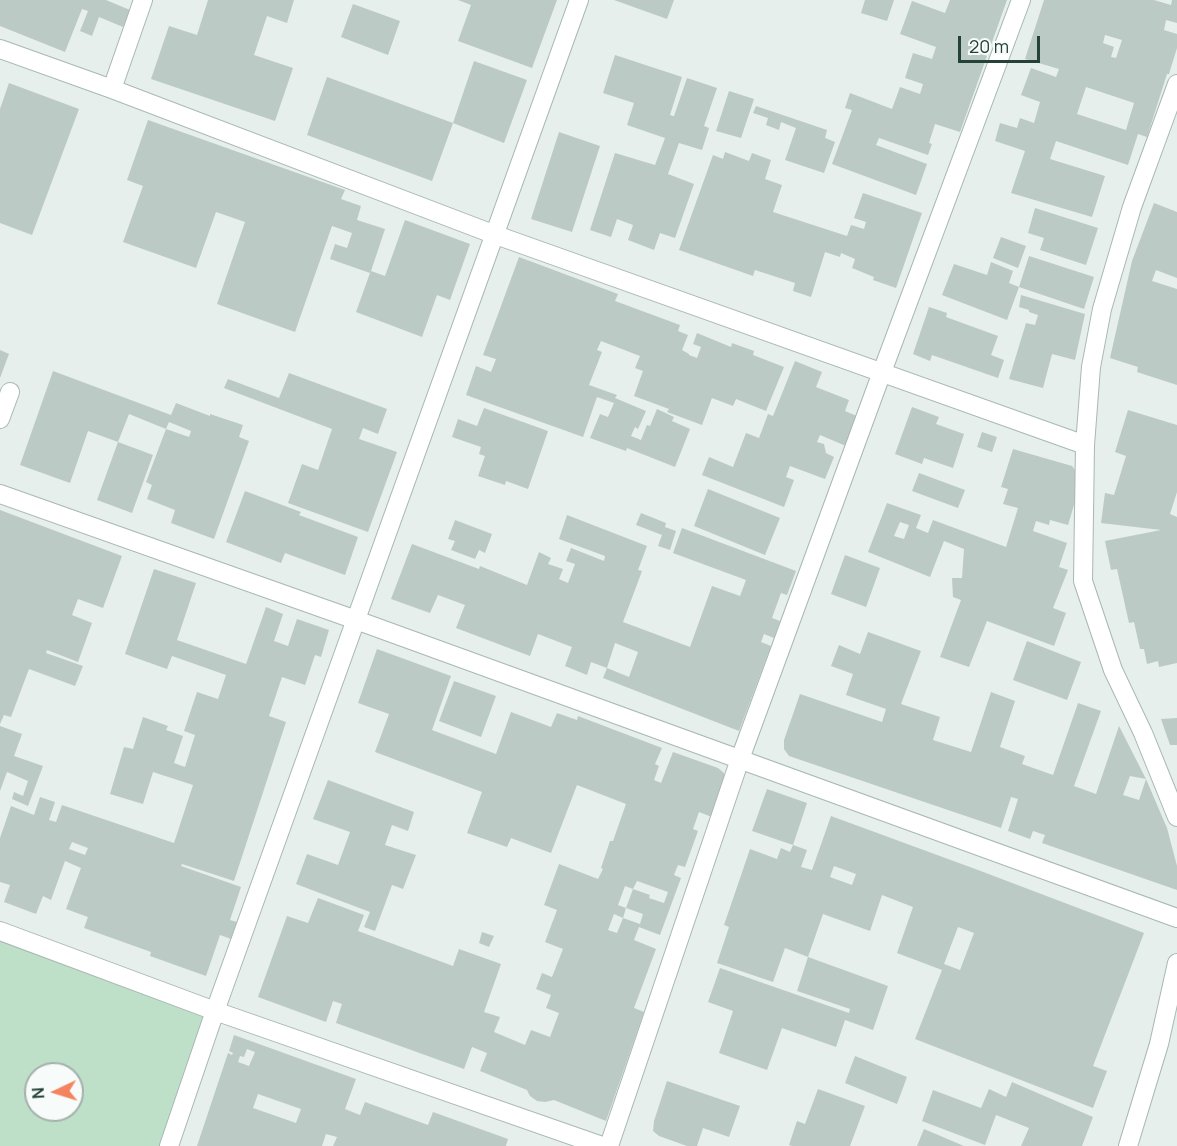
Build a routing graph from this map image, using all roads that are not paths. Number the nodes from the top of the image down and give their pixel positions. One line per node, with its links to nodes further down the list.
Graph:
1 (143, 0): 6 (street)
2 (579, 0): 7 (street)
3 (1021, 0): 8 (street)
4 (0, 49): 6 (street)
5 (1177, 84): 11 (street)
6 (112, 88): 7 (street)
7 (493, 234): 8 (street); 13 (street)
8 (882, 372): 11 (street); 14 (street)
9 (9, 392): 10 (street)
10 (0, 419)
11 (1085, 444): 15 (street)
12 (0, 494): 13 (street)
13 (356, 620): 14 (street); 19 (street)
14 (740, 759): 16 (street); 22 (street)
15 (1177, 817)
16 (1177, 918)
17 (0, 931): 19 (street)
18 (1177, 963): 23 (street)
19 (215, 1011): 20 (street); 21 (street)
20 (169, 1146)
21 (602, 1146)
22 (609, 1146)
23 (1128, 1146)

